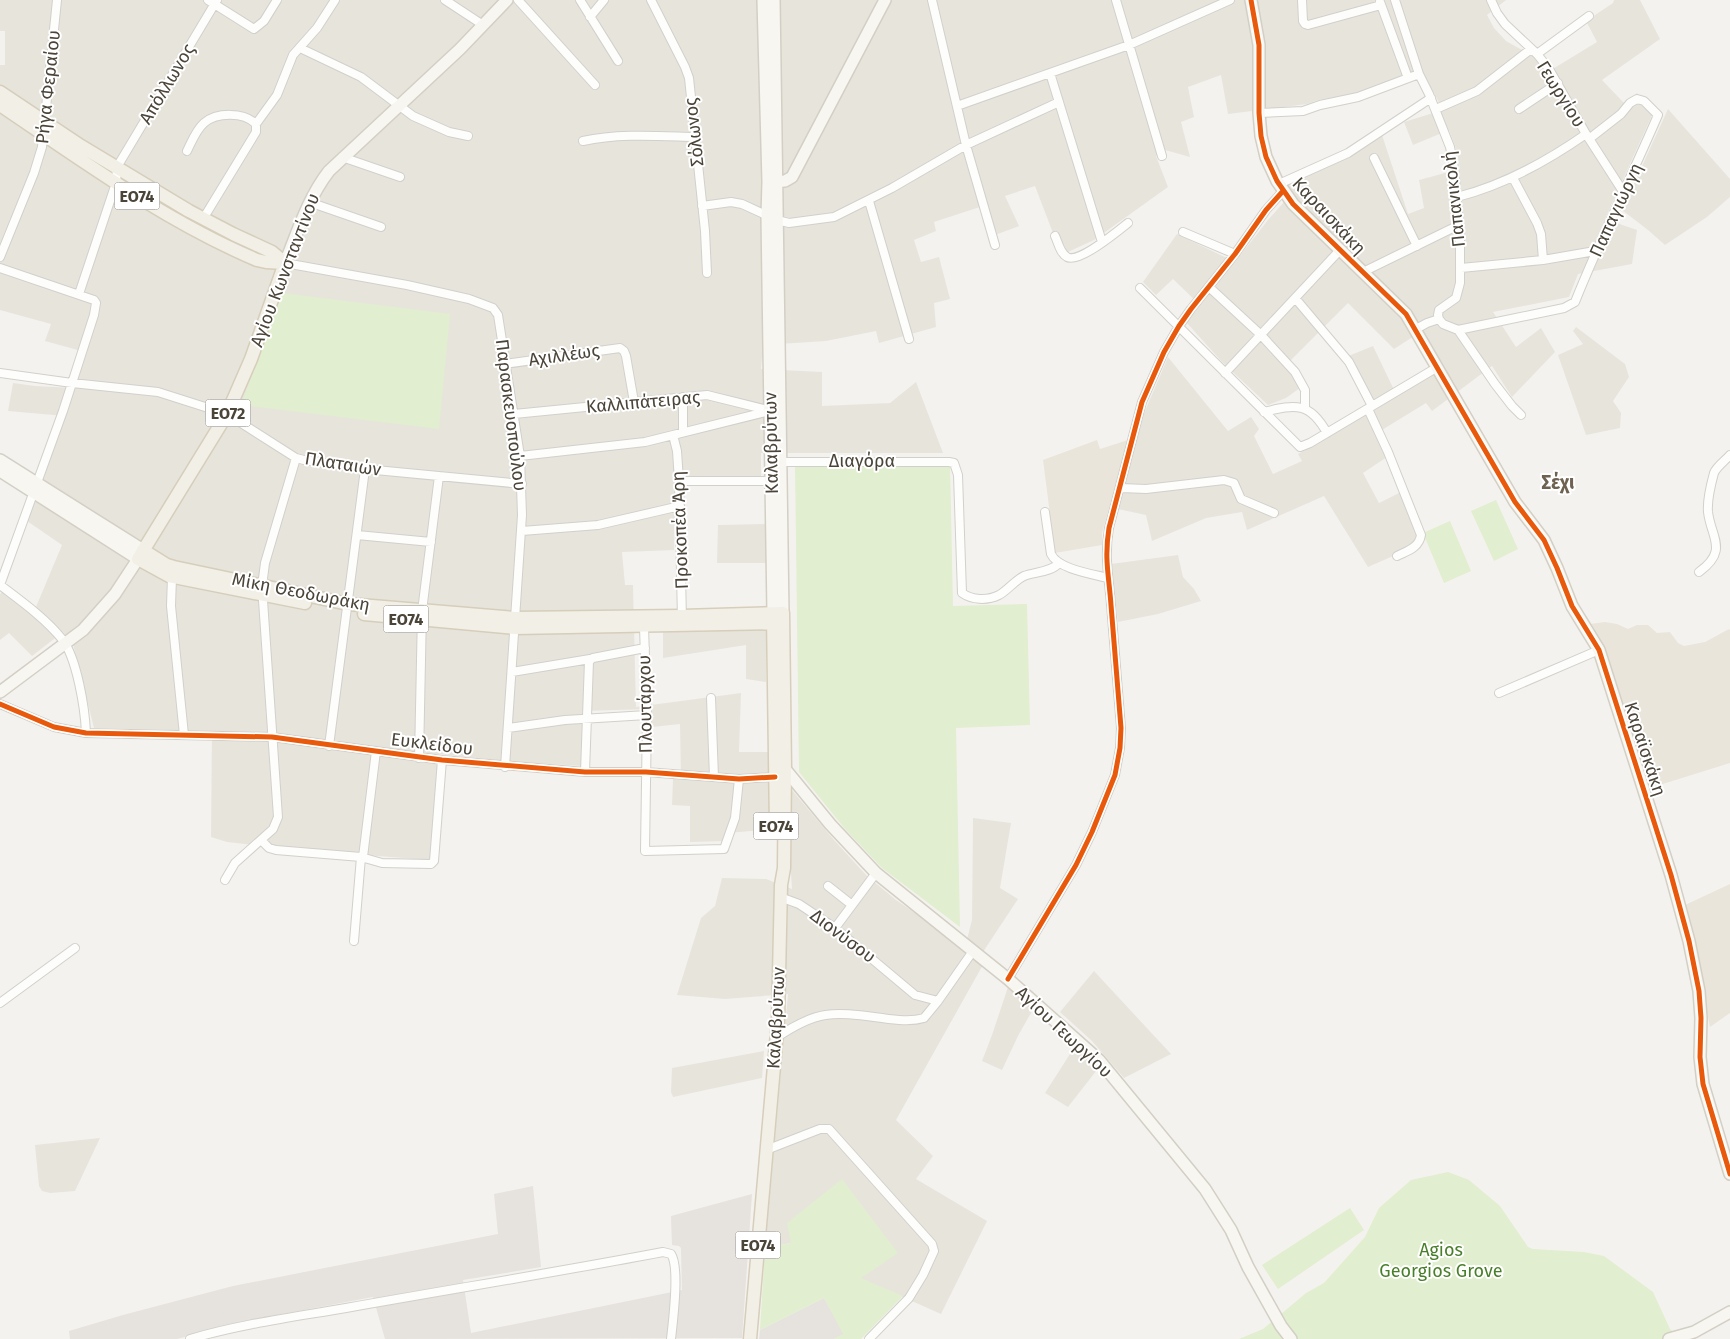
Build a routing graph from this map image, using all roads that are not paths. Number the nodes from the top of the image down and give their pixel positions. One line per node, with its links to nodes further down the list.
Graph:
1 (57, 0): 44 (street, Ρήγα Φεραίου)
2 (277, 0): 20 (street)
3 (335, 0): 26 (street)
4 (445, 0): 24 (street)
5 (507, 0): 24 (street, Αγίου Κωνσταντίνου)
6 (518, 0): 33 (street)
7 (580, 0): 23 (street)
8 (604, 0): 23 (street)
9 (651, 0): 47 (street, Σόλωνος)
10 (763, 0): 57 (street, Καλαβρύτων)
11 (774, 0): 57 (street, Καλαβρύτων)
12 (885, 0): 57 (street)
13 (932, 0): 39 (street)
14 (1116, 0): 25 (street)
15 (1230, 0): 25 (street)
16 (1251, 0): 42 (street, Καραισκάκη)
17 (1302, 0): 21 (street)
18 (1395, 0): 30 (street, Παπανικολή)
19 (1491, 0): 27 (street, Γεωργίου)
20 (213, 2): 54 (street, Απόλλωνος)
21 (1380, 2): 31 (street)
22 (1590, 16): 27 (street)
23 (590, 17): 28 (street)
24 (483, 26): 38 (street, Αγίου Κωνσταντίνου)
25 (1129, 45): 29 (street); 51 (street)
26 (300, 48): 38 (street); 43 (street)
27 (1534, 52): 32 (street, Γεωργίου); 41 (street)
28 (618, 61)
29 (1050, 73): 36 (street); 39 (street)
30 (1419, 74): 31 (street); 35 (street, Παπανικολή)
31 (1408, 78): 42 (street)
32 (1558, 83): 40 (street); 46 (street, Γεωργίου)
33 (595, 85)
34 (0, 92): 44 (main road, ΕΟ74)
35 (1431, 98): 41 (street, Παπανικολή); 59 (street)
36 (1059, 102): 49 (street); 72 (street)
37 (0, 105): 44 (main road, ΕΟ74)
38 (399, 106): 45 (street); 52 (street, Αγίου Κωνσταντίνου)
39 (957, 106): 49 (street)
40 (1519, 108)
41 (1436, 109): 61 (street, Παπανικολή)
42 (1259, 113): 59 (street, Καραισκάκη)
43 (256, 124): 50 (street); 66 (street)
44 (45, 129): 54 (main road, ΕΟ74); 58 (main road, ΕΟ74); 78 (street, Ρήγα Φεραίου)
45 (468, 136)
46 (1588, 136): 56 (street); 60 (street, Γεωργίου); 60 (street, Παπαγιώργη)
47 (695, 137): 48 (street); 64 (street, Σόλωνος)
48 (583, 141)
49 (966, 145): 62 (street); 73 (street)
50 (188, 151)
51 (1162, 156)
52 (342, 157): 55 (street); 63 (street, Αγίου Κωνσταντίνου)
53 (1374, 158): 74 (street)
54 (117, 167): 58 (street); 66 (main road, ΕΟ74)
55 (400, 177)
56 (1513, 178): 61 (street); 79 (street)
57 (773, 182): 65 (street, Καλαβρύτων)
58 (116, 183): 80 (main road, ΕΟ74); 87 (street)
59 (1281, 187): 75 (street, Καραισκάκη); 77 (street)
60 (1624, 193): 76 (street, Παπαγιώργη)
61 (1457, 197): 68 (street, Παπανικολή)
62 (868, 201): 65 (street); 94 (street)
63 (309, 202): 69 (street); 80 (street, Αγίου Κωνσταντίνου)
64 (702, 206): 65 (street); 84 (street, Σόλωνος)
65 (772, 218): 104 (street, Καλαβρύτων)
66 (203, 219): 80 (main road, ΕΟ74)
67 (1128, 223): 72 (street)
68 (1459, 225): 74 (street); 82 (street, Παπανικολή)
69 (381, 227)
70 (1183, 232): 77 (street)
71 (1055, 236): 72 (street)
72 (1102, 242)
73 (995, 245)
74 (1417, 246): 83 (street)
75 (1340, 250): 83 (street, Καραισκάκη); 88 (street)
76 (1595, 251): 79 (street); 92 (street, Παπαγιώργη)
77 (1235, 254): 85 (street)
78 (0, 256)
79 (1543, 260): 82 (street)
80 (285, 263): 95 (street, Παρασκευοπούλου); 106 (main road, Αγίου Κωνσταντίνου / ΕΟ72)
81 (0, 268): 87 (street)
82 (1461, 268): 89 (street, Παπανικολή)
83 (1363, 272): 91 (street, Καραισκάκη)
84 (707, 273)
85 (1209, 286): 90 (street); 93 (street)
86 (1140, 288): 90 (street)
87 (79, 294): 99 (street)
88 (1295, 298): 93 (street); 103 (street)
89 (1439, 319): 91 (street); 92 (street)
90 (1179, 326): 98 (street); 124 (street)
91 (1416, 329): 96 (street, Καραισκάκη)
92 (1458, 330): 108 (street)
93 (1261, 335): 98 (street); 102 (street)
94 (909, 339)
95 (505, 364): 101 (street, Αχιλλέως); 107 (street, Παρασκευοπούλου)
96 (1436, 368): 103 (street); 147 (street, Καραϊσκάκη)
97 (0, 373): 99 (street, Πλαταιών)
98 (1226, 373): 105 (street)
99 (72, 383): 106 (street, Πλαταιών); 123 (street)
100 (683, 397): 101 (street, Καλλιπάτειρας); 104 (street, Καλλιπάτειρας); 109 (street)
101 (634, 402): 107 (street, Καλλιπάτειρας)
102 (1306, 408): 105 (street); 110 (street)
103 (1370, 408): 110 (street); 132 (street)
104 (775, 410): 109 (street); 116 (street, Καλαβρύτων)
105 (1264, 412): 110 (street)
106 (227, 414): 114 (street, Πλαταιών); 131 (main road, Αγίου Κωνσταντίνου / ΕΟ72)
107 (514, 414): 113 (street, Παρασκευοπούλου)
108 (1521, 415)
109 (683, 432): 111 (street)
110 (1327, 433)
111 (673, 435): 113 (street); 120 (street, Προκοπέα Άρη)
112 (1730, 455): 134 (street)
113 (520, 456): 122 (street, Παρασκευοπούλου)
114 (296, 458): 117 (street, Πλαταιών); 138 (street)
115 (0, 460): 123 (street, Μίκη Θεοδωράκη)
116 (776, 462): 121 (street, Καλαβρύτων); 133 (street, Διαγόρα); 141 (street, Καλαβρύτων)
117 (365, 469): 119 (street, Πλαταιών); 129 (street)
118 (0, 471): 123 (street, Μίκη Θεοδωράκη)
119 (440, 476): 122 (street, Πλαταιών); 130 (street)
120 (679, 481): 121 (street); 125 (street, Προκοπέα Άρη)
121 (771, 481): 141 (street, Καλαβρύτων)
122 (522, 484): 128 (street, Παρασκευοπούλου)
123 (36, 488): 131 (street, Μίκη Θεοδωράκη); 137 (street)
124 (1121, 488): 127 (street); 136 (street)
125 (680, 506): 128 (street); 142 (street, Προκοπέα Άρη)
126 (1045, 512): 133 (street)
127 (1274, 513)
128 (522, 531): 143 (street, Παρασκευοπούλου)
129 (357, 535): 130 (street); 139 (street)
130 (431, 542): 140 (street)
131 (140, 554): 135 (main road, Μίκη Θεοδωράκη / ΕΟ74); 138 (main road, Μίκη Θεοδωράκη / ΕΟ74); 145 (street, ΕΟ72)
132 (1397, 556)
133 (1059, 563): 136 (street)
134 (1699, 572)
135 (172, 577): 138 (main road, Μίκη Θεοδωράκη / ΕΟ74); 158 (street)
136 (1108, 578): 181 (street)
137 (0, 585): 145 (street)
138 (262, 590): 139 (main road, Μίκη Θεοδωράκη / ΕΟ74); 159 (street)
139 (348, 608): 140 (main road, Μίκη Θεοδωράκη / ΕΟ74); 160 (street)
140 (422, 616): 143 (main road, Μίκη Θεοδωράκη / ΕΟ74); 162 (street)
141 (778, 618): 142 (main road, Μίκη Θεοδωράκη / ΕΟ74); 165 (main road, Καλαβρύτων / ΕΟ74)
142 (682, 621): 143 (main road, Μίκη Θεοδωράκη / ΕΟ74); 144 (main road, Μίκη Θεοδωράκη / ΕΟ74)
143 (515, 623): 144 (main road, Μίκη Θεοδωράκη / ΕΟ74); 149 (street, Παρασκευοπούλου)
144 (644, 627): 146 (street, Πλουτάρχου)
145 (65, 644): 150 (street, ΕΟ72); 157 (street)
146 (645, 648): 148 (street); 154 (street, Πλουτάρχου)
147 (1599, 650): 151 (street); 186 (street, Καραϊσκάκη)
148 (590, 659): 149 (street); 155 (street)
149 (512, 672): 156 (street, Παρασκευοπούλου)
150 (0, 692)
151 (1499, 693)
152 (711, 698): 168 (street)
153 (0, 704): 157 (street, Ευκλείδου)
154 (647, 715): 155 (street); 167 (street, Πλουτάρχου)
155 (587, 719): 156 (street); 166 (street)
156 (508, 728): 164 (street, Παρασκευοπούλου)
157 (86, 733): 158 (street, Ευκλείδου)
158 (184, 735): 159 (street, Ευκλείδου)
159 (272, 738): 160 (street, Ευκλείδου); 170 (street)
160 (329, 746): 161 (street, Ευκλείδου)
161 (376, 751): 162 (street, Ευκλείδου); 171 (street)
162 (419, 758): 163 (street, Ευκλείδου)
163 (442, 760): 164 (street, Ευκλείδου); 171 (street)
164 (505, 766): 166 (street, Ευκλείδου)
165 (779, 771): 169 (street, Ευκλείδου); 172 (street, Αγίου Γεωργίου); 175 (main road, Καλαβρύτων / ΕΟ74)
166 (585, 772): 167 (street, Ευκλείδου)
167 (646, 772): 168 (street, Ευκλείδου); 169 (street, Πλουτάρχου)
168 (714, 777): 169 (street, Ευκλείδου)
169 (739, 779)
170 (261, 840): 171 (street); 173 (street)
171 (362, 857): 178 (street)
172 (876, 873): 176 (street); 180 (street, Αγίου Γεωργίου)
173 (225, 880)
174 (828, 886): 176 (street)
175 (780, 891): 177 (street, Διονύσου); 184 (main road, Καλαβρύτων / ΕΟ74)
176 (852, 906): 177 (street)
177 (835, 928): 182 (street, Διονύσου)
178 (354, 941)
179 (75, 948): 183 (street)
180 (973, 951): 181 (street, Αγίου Γεωργίου); 182 (street)
181 (1008, 979): 192 (street, Αγίου Γεωργίου)
182 (938, 1001): 184 (street)
183 (0, 1003)
184 (776, 1038): 185 (main road, Καλαβρύτων / ΕΟ74)
185 (766, 1150): 190 (main road, ΕΟ74); 191 (street)
186 (1730, 1174)
187 (1730, 1312): 193 (street)
188 (190, 1339): 189 (street)
189 (672, 1339)
190 (750, 1339)
191 (869, 1339)
192 (1291, 1339)
193 (1672, 1339)

